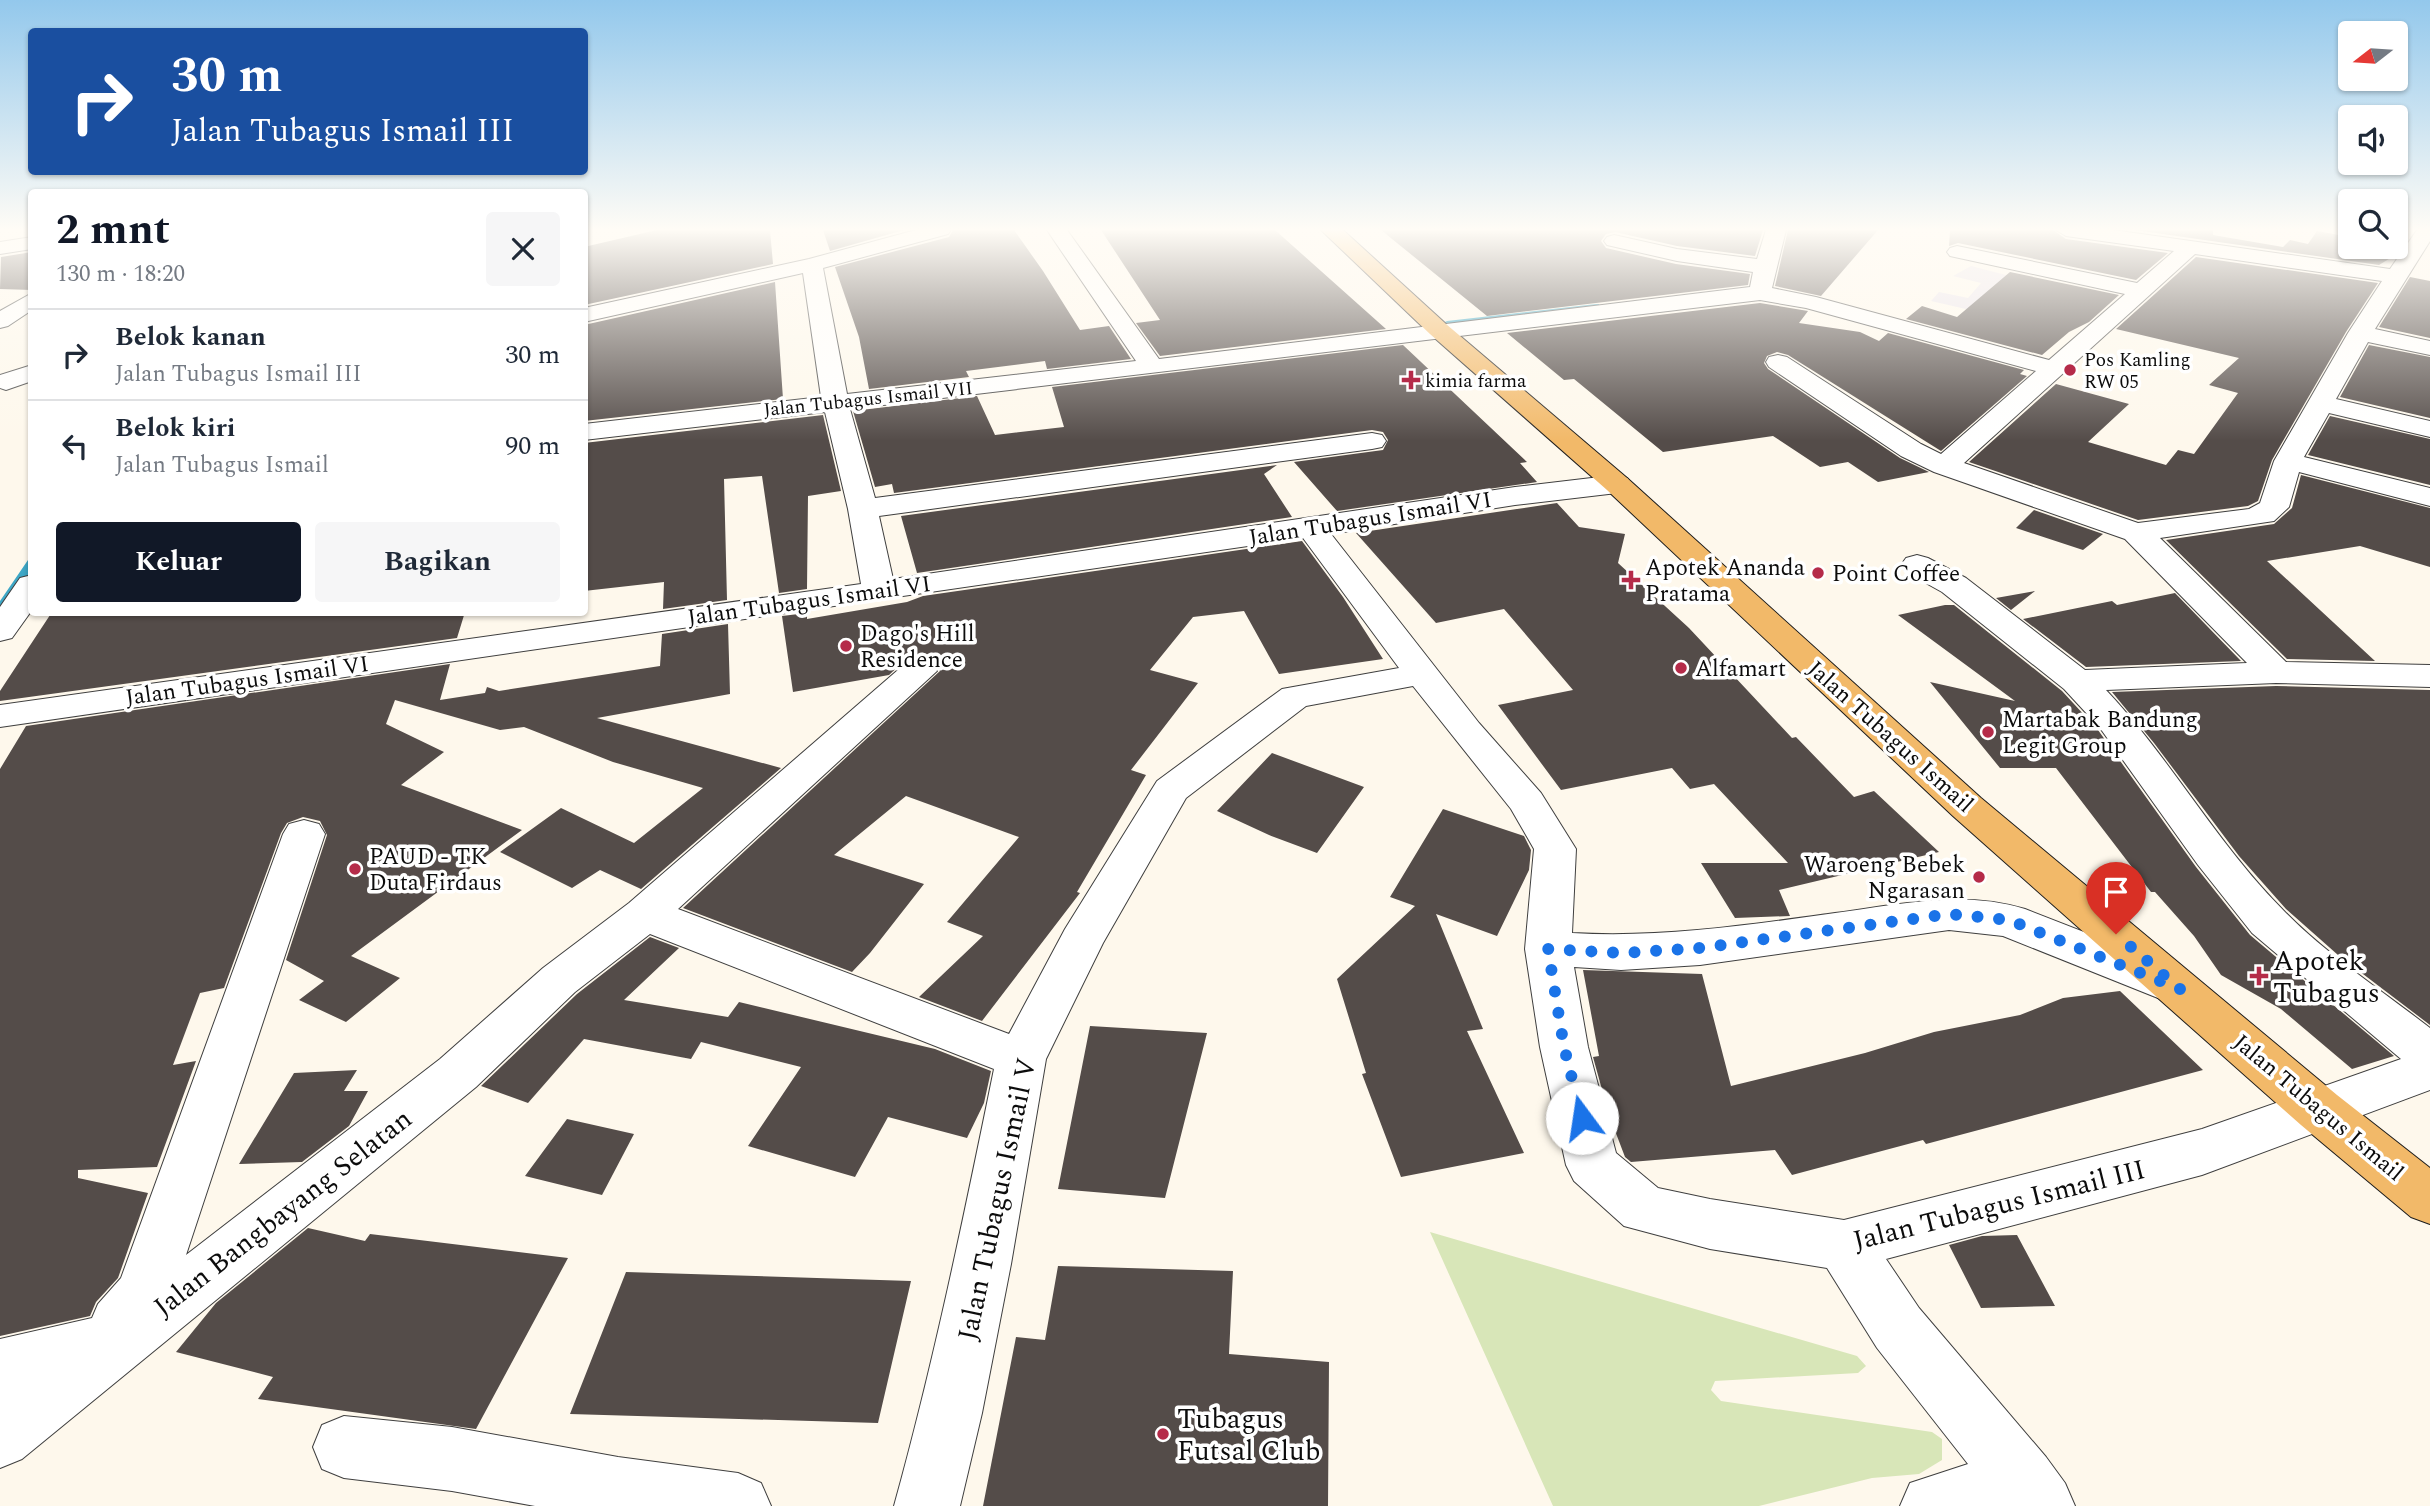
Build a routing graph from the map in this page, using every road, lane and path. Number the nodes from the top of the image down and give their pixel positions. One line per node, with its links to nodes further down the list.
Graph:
1 (648, 300): 10 (street)
2 (818, 300): 20 (street)
3 (1105, 300): 16 (street)
4 (1407, 300): 12 (main road, Jalan Tubagus Ismail)
5 (1695, 300): 12 (street, Jalan Tubagus Ismail VII)
6 (1799, 300): 17 (street, Jalan Tubagus Ismail VII)
7 (2132, 300): 17 (street)
8 (2388, 300): 13 (street)
9 (28, 303): 11 (street)
10 (588, 313)
11 (0, 321)
12 (1438, 329): 16 (street, Jalan Tubagus Ismail VII); 27 (main road, Jalan Tubagus Ismail)
13 (2360, 333): 14 (street); 21 (street)
14 (2430, 348)
15 (1778, 362): 26 (street)
16 (1152, 368): 20 (street, Jalan Tubagus Ismail VII)
17 (2055, 369): 26 (street)
18 (28, 374): 19 (street)
19 (6, 382)
20 (835, 401): 23 (street, Jalan Tubagus Ismail VII); 29 (street)
21 (2321, 403): 22 (street); 25 (street)
22 (2430, 429)
23 (588, 432)
24 (1372, 441): 29 (street)
25 (2288, 461): 28 (street); 31 (street)
26 (1944, 466): 31 (street)
27 (1618, 484): 30 (street, Jalan Tubagus Ismail VI); 45 (main road, Jalan Tubagus Ismail)
28 (2430, 497)
29 (863, 509): 34 (street)
30 (1311, 528): 34 (street, Jalan Tubagus Ismail VI); 38 (street, Jalan Tubagus Ismail III)
31 (2136, 532): 37 (street)
32 (1917, 565): 40 (street)
33 (28, 591): 35 (street)
34 (879, 591): 41 (street, Jalan Tubagus Ismail VI)
35 (0, 631)
36 (919, 671): 43 (street, Jalan Bangbayang Selatan)
37 (2276, 672): 39 (street); 40 (street)
38 (1423, 674): 44 (street, Jalan Tubagus Ismail III); 47 (street, Jalan Tubagus Ismail V)
39 (2430, 676)
40 (2077, 681): 46 (street)
41 (0, 716)
42 (304, 834): 52 (street)
43 (645, 914): 47 (street); 52 (street, Jalan Bangbayang Selatan)
44 (1548, 949): 45 (street); 51 (street, Jalan Tubagus Ismail III)
45 (2180, 989): 49 (main road, Jalan Tubagus Ismail)
46 (2430, 1055)
47 (1021, 1059): 58 (street, Jalan Tubagus Ismail V)
48 (2430, 1069): 49 (street, Jalan Tubagus Ismail III)
49 (2319, 1110): 50 (main road, Jalan Tubagus Ismail); 51 (street, Jalan Tubagus Ismail III)
50 (2430, 1200)
51 (1844, 1245): 56 (street)
52 (96, 1352): 53 (street); 54 (street, Jalan Bangbayang Selatan)
53 (0, 1369)
54 (0, 1437)
55 (344, 1447): 57 (street)
56 (2033, 1493): 59 (street)
57 (738, 1506)
58 (927, 1506)
59 (1933, 1506)

